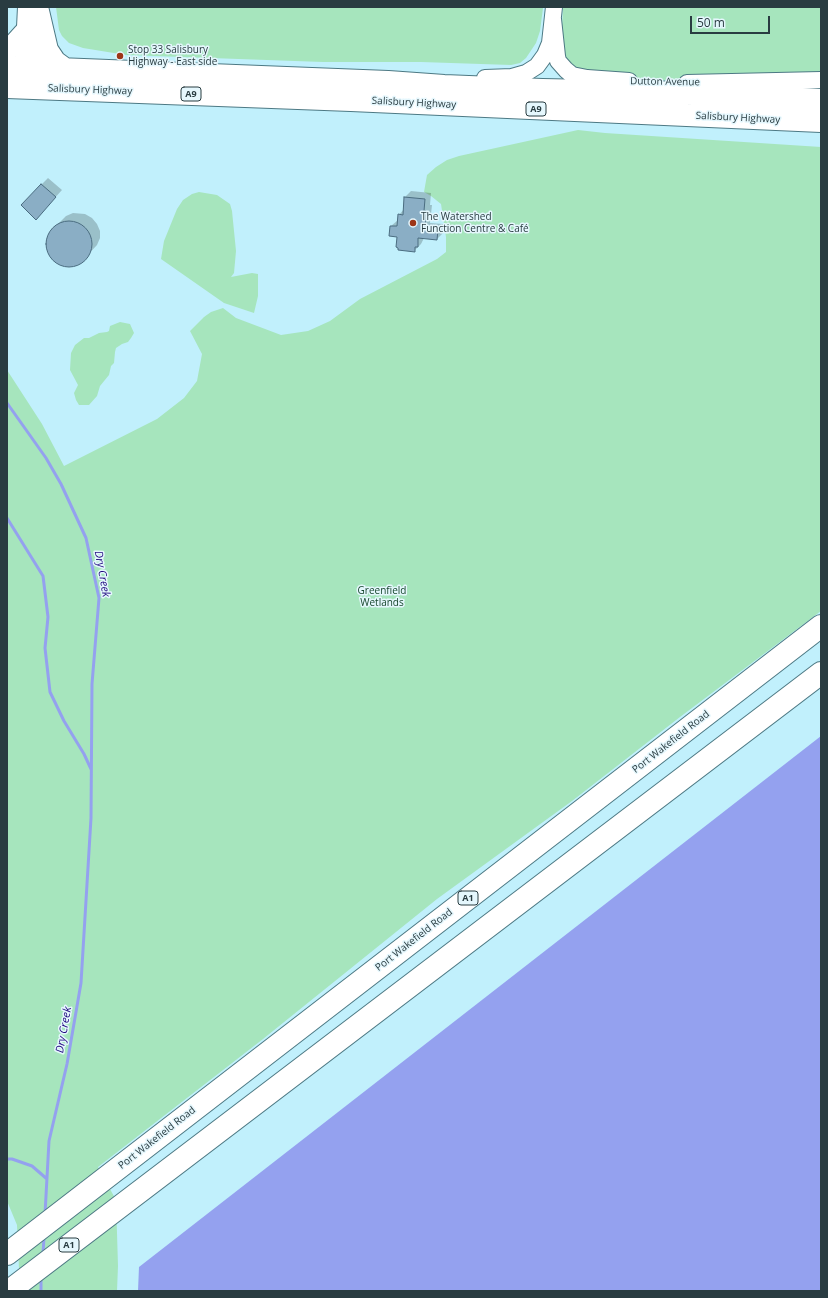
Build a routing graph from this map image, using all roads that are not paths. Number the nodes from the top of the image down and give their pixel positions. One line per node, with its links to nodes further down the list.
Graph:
1 (26, 7): 4 (street)
2 (37, 7): 6 (highway); 7 (street)
3 (554, 13): 8 (street, Dutton Avenue); 11 (street, Dutton Avenue)
4 (24, 34): 5 (highway); 7 (street)
5 (7, 49)
6 (66, 70): 7 (highway, Salisbury Highway / A9); 11 (highway, Salisbury Highway / A9)
7 (24, 73): 10 (highway, Salisbury Highway / A9); 11 (highway, Salisbury Highway / A9)
8 (821, 80)
9 (821, 84): 12 (highway)
10 (7, 87)
11 (387, 92): 12 (highway, Salisbury Highway / A9); 14 (highway, Salisbury Highway / A9)
12 (689, 93): 13 (highway, Salisbury Highway / A9)
13 (821, 100)
14 (816, 122)
15 (821, 626): 17 (highway, Port Wakefield Road / A1)
16 (821, 673): 18 (highway, A1)
17 (7, 1254)
18 (9, 1291)

